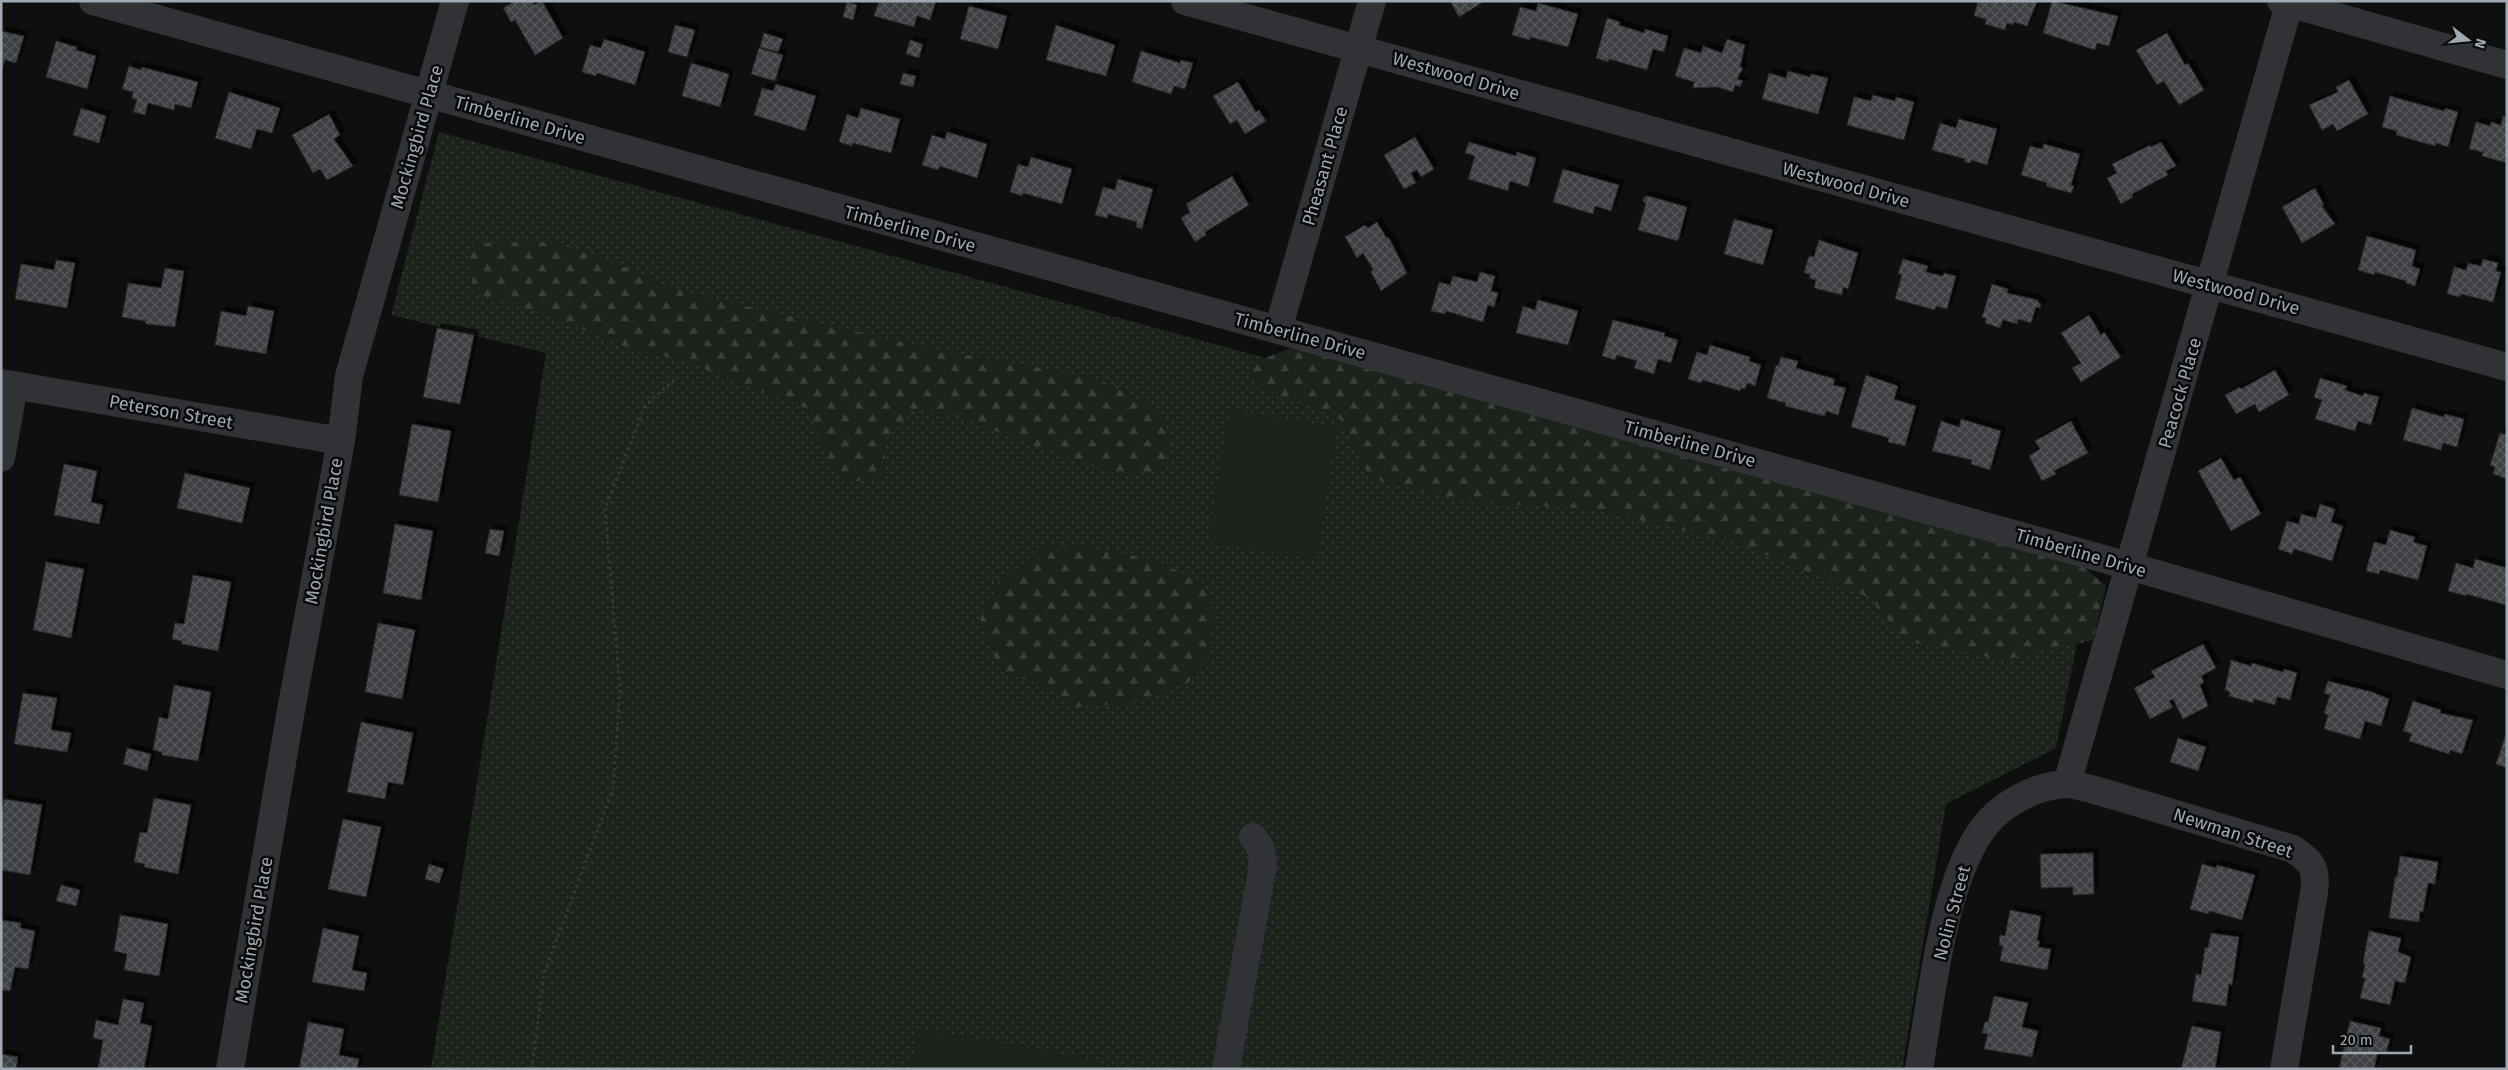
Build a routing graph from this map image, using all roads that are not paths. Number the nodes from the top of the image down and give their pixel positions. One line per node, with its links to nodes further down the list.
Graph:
1 (92, 1): 8 (street, Timberline Drive)
2 (455, 1): 8 (street, Mockingbird Place)
3 (1185, 1): 6 (street, Westwood Drive)
4 (1372, 1): 6 (street, Pheasant Place)
5 (2287, 2): 7 (street); 9 (street, Peacock Place)
6 (1359, 48): 9 (street, Westwood Drive); 10 (street, Pheasant Place)
7 (2507, 65)
8 (429, 94): 10 (street, Timberline Drive); 13 (street, Mockingbird Place)
9 (2211, 284): 11 (street, Westwood Drive); 15 (street, Peacock Place)
10 (1278, 330): 15 (street, Timberline Drive)
11 (2507, 367)
12 (7, 384): 13 (street, Peterson Street); 14 (street)
13 (341, 441): 19 (street, Mockingbird Place)
14 (1, 458)
15 (2129, 566): 16 (street, Timberline Drive); 17 (street, Peacock Place)
16 (2507, 675)
17 (2067, 784): 21 (street, Nolin Street); 22 (street, Newman Street)
18 (1253, 837): 20 (street)
19 (230, 1069)
20 (1226, 1069)
21 (1919, 1069)
22 (2284, 1069)

